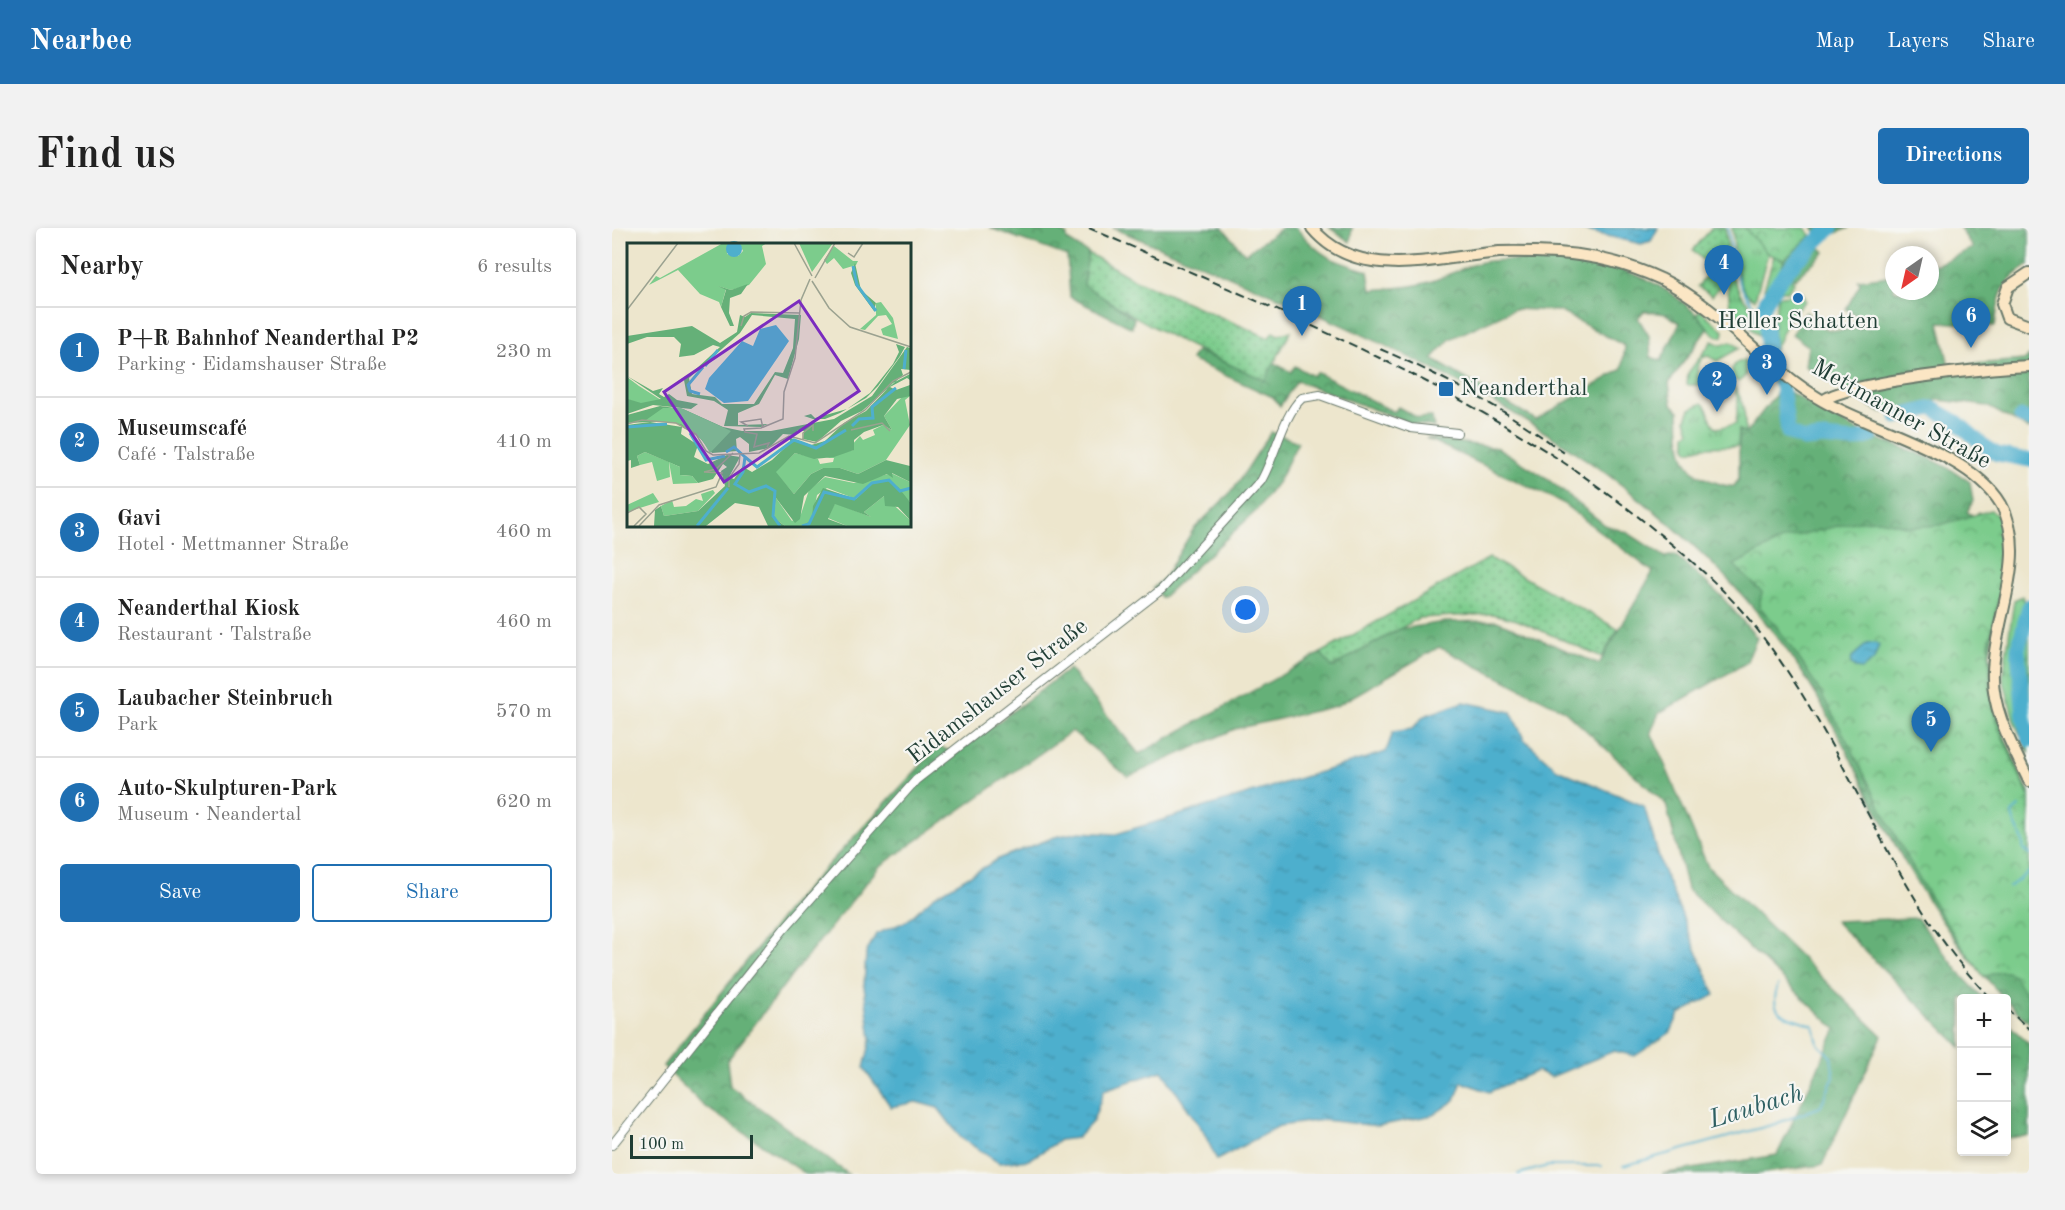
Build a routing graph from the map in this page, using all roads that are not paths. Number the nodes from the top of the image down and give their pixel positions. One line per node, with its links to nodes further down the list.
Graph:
1 (1312, 228): 5 (main road, Mettmanner Straße)
2 (2029, 273): 3 (main road)
3 (2029, 326)
4 (2029, 366): 5 (main road)
5 (1823, 401): 7 (main road, Mettmanner Straße)
6 (1457, 433): 8 (street, Eidamshauser Straße)
7 (2029, 781)
8 (612, 1145)

